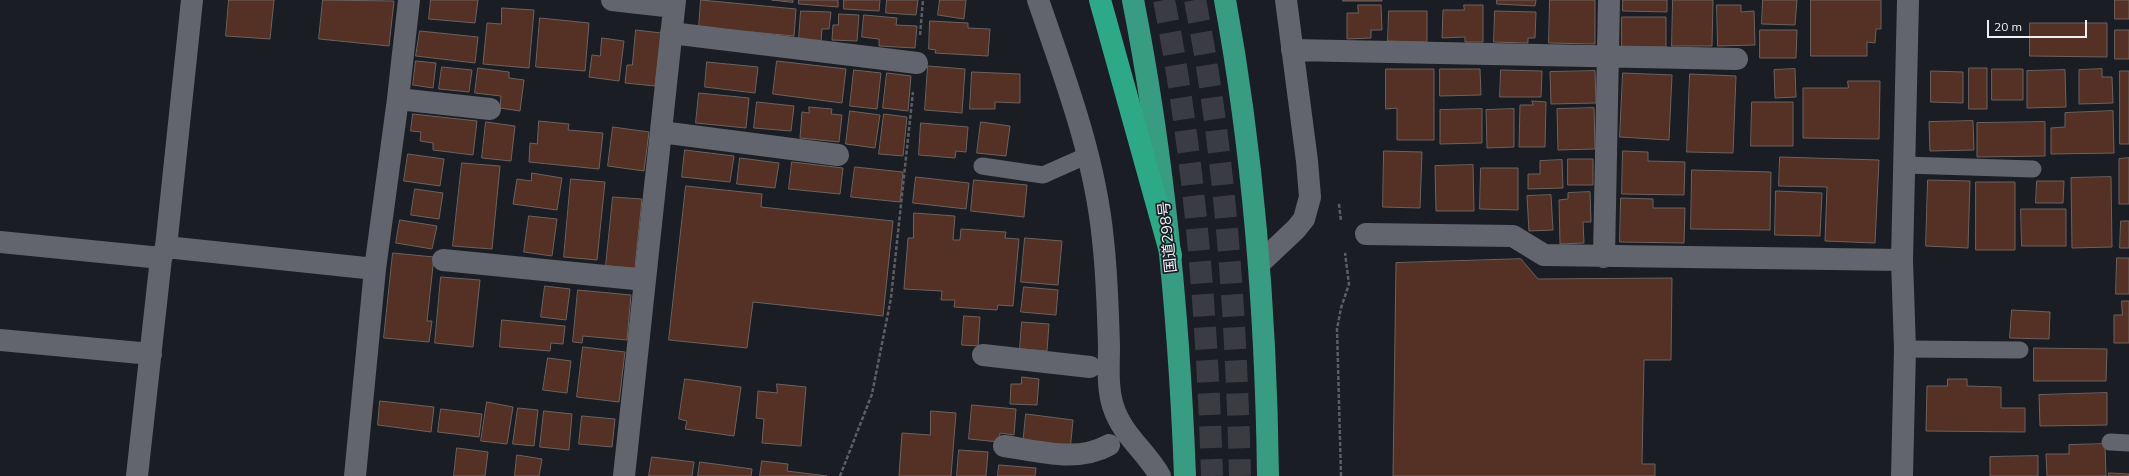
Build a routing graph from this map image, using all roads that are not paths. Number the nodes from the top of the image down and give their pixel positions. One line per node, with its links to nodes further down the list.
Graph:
1 (192, 0): 27 (street)
2 (409, 0): 17 (street)
3 (612, 0): 11 (street)
4 (1038, 0): 21 (street)
5 (1100, 0): 28 (highway)
6 (1133, 0): 28 (highway, 国道298号)
7 (1225, 0): 32 (highway)
8 (1286, 0): 13 (street)
9 (1609, 0): 14 (street)
10 (1908, 0): 22 (street)
11 (675, 3): 12 (street)
12 (671, 33): 16 (street); 19 (street)
13 (1292, 50): 14 (street); 32 (street)
14 (1608, 56): 15 (street); 29 (street)
15 (1737, 59)
16 (917, 62)
17 (398, 99): 18 (street); 33 (street)
18 (490, 109)
19 (661, 132): 20 (street); 34 (street)
20 (838, 155)
21 (1088, 155): 23 (lane); 48 (street)
22 (1904, 165): 24 (lane); 31 (street)
23 (982, 166)
24 (2033, 169)
25 (1366, 234): 29 (street)
26 (0, 242): 27 (street)
27 (164, 252): 33 (street); 38 (street)
28 (1171, 255): 49 (highway, 国道298号)
29 (1604, 257): 31 (street)
30 (443, 260): 34 (street)
31 (1902, 260): 36 (street)
32 (1259, 264): 50 (highway)
33 (374, 269): 46 (street)
34 (645, 280): 47 (street)
35 (0, 340): 38 (street)
36 (1905, 349): 37 (lane); 51 (street)
37 (2020, 350)
38 (151, 354): 45 (street)
39 (983, 355): 40 (street)
40 (1090, 367)
41 (2110, 442): 42 (lane)
42 (2129, 443)
43 (1109, 445): 44 (street)
44 (1004, 446)
45 (137, 476)
46 (355, 476)
47 (624, 476)
48 (1160, 476)
49 (1185, 476)
50 (1268, 476)
51 (1902, 476)

